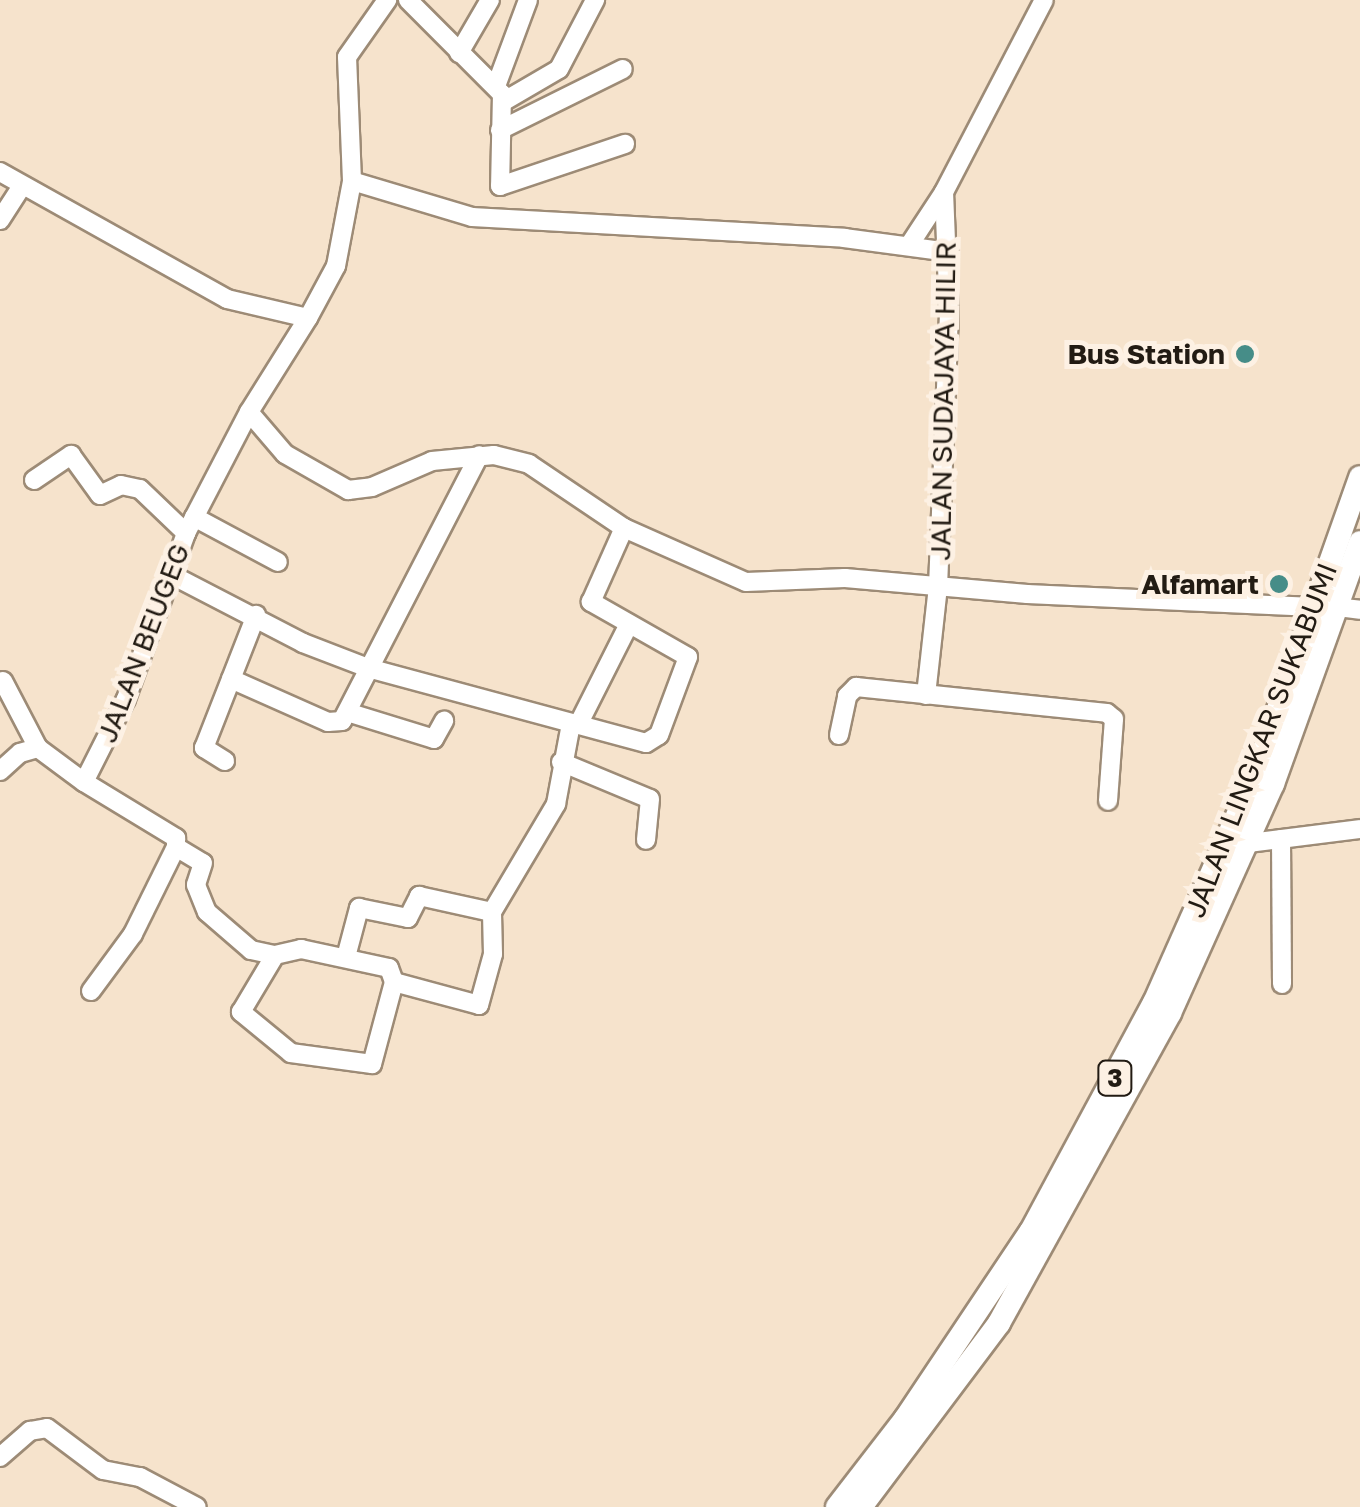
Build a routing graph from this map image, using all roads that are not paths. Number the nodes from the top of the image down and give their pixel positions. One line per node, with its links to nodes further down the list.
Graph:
1 (408, 0): 7 (street)
2 (490, 0): 7 (street)
3 (528, 0): 9 (street)
4 (595, 0): 9 (street)
5 (1044, 0): 15 (street)
6 (376, 3): 13 (street, JALAN BEUGEG)
7 (459, 53): 9 (street)
8 (623, 69): 10 (street)
9 (501, 93): 10 (street)
10 (500, 130): 11 (street)
11 (624, 144)
12 (0, 172): 14 (street)
13 (352, 182): 17 (street); 19 (street, JALAN BEUGEG)
14 (22, 186): 16 (street); 19 (street)
15 (944, 192): 17 (street); 18 (street, JALAN SUDAJAYA HILIR)
16 (0, 220)
17 (910, 244): 18 (street)
18 (949, 252): 29 (street, JALAN SUDAJAYA HILIR)
19 (308, 318): 20 (street, JALAN BEUGEG)
20 (249, 412): 21 (street); 24 (street, JALAN BEUGEG)
21 (479, 455): 25 (street); 33 (street)
22 (1360, 478): 30 (main road, JALAN LINGKAR SUKABUMI / 3)
23 (34, 480): 24 (street)
24 (190, 525): 27 (street); 28 (street, JALAN BEUGEG)
25 (624, 528): 29 (street); 32 (street)
26 (1360, 542): 30 (main road, JALAN LINGKAR SUKABUMI / 3)
27 (278, 562)
28 (170, 574): 31 (street); 45 (street, JALAN BEUGEG)
29 (938, 586): 30 (street); 36 (street, JALAN SUDAJAYA HILIR)
30 (1337, 608): 50 (main road, JALAN LINGKAR SUKABUMI / 3); 60 (main road, JALAN LINGKAR SUKABUMI / 3)
31 (256, 615): 33 (street); 34 (street)
32 (628, 624): 39 (street); 39 (street)
33 (368, 668): 37 (street); 39 (street)
34 (231, 679): 37 (street); 42 (street)
35 (3, 681): 41 (street)
36 (926, 695): 40 (street); 46 (street)
37 (347, 712): 38 (street)
38 (444, 721)
39 (574, 725): 43 (street)
40 (839, 735)
41 (38, 748): 44 (street); 45 (street)
42 (226, 761)
43 (561, 762): 49 (street); 52 (street)
44 (0, 771)
45 (84, 782): 51 (street)
46 (1108, 800)
47 (1360, 829): 48 (street)
48 (1281, 839): 50 (street); 56 (street)
49 (646, 840)
50 (1249, 843): 61 (main road, JALAN LINGKAR SUKABUMI)
51 (176, 847): 53 (street); 57 (street)
52 (492, 912): 54 (street); 55 (street)
53 (274, 955): 54 (street); 55 (street)
54 (346, 957): 55 (street)
55 (394, 982)
56 (1282, 984)
57 (91, 991)
58 (0, 1457): 59 (street)
59 (196, 1507)
60 (838, 1507)
61 (861, 1507)

